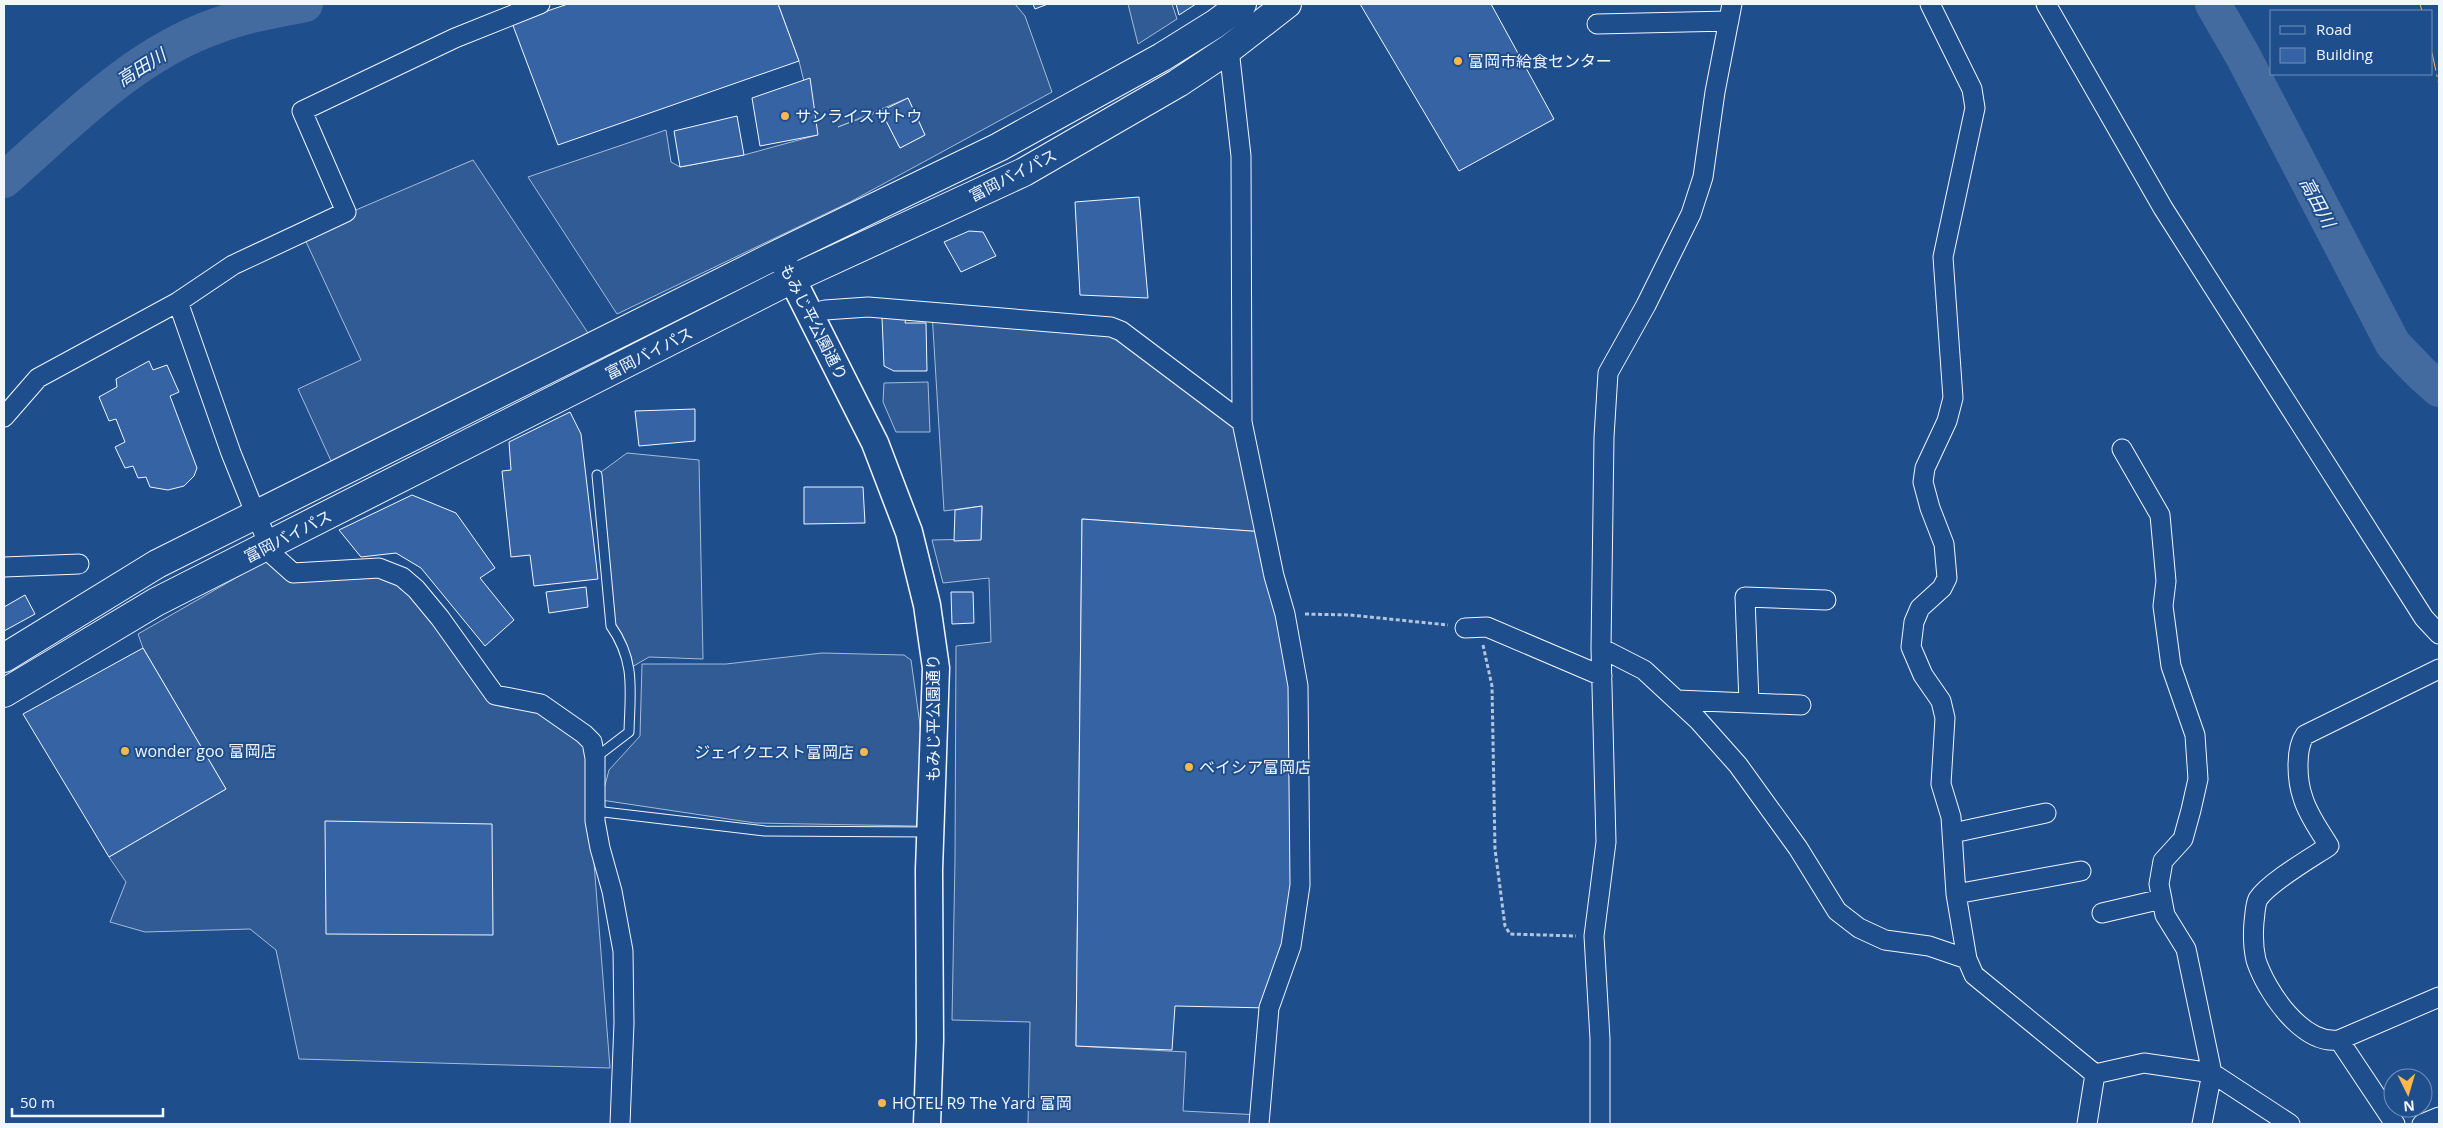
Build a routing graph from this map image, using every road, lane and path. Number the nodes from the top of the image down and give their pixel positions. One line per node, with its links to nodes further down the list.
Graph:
1 (540, 4): 11 (street)
2 (1242, 4): 9 (highway, 富岡バイパス)
3 (1287, 4): 8 (highway, 富岡バイパス)
4 (1930, 4): 37 (street)
5 (2046, 4): 24 (street)
6 (1730, 13): 7 (street); 25 (street)
7 (1597, 24)
8 (1229, 49): 10 (highway, 富岡バイパス); 14 (street)
9 (780, 253): 10 (street, もみじ平公園通り); 17 (highway, 富岡バイパス)
10 (792, 280): 12 (street, もみじ平公園通り); 18 (highway, 富岡バイパス)
11 (178, 302): 13 (street); 17 (street)
12 (811, 314): 14 (street); 36 (street, もみじ平公園通り)
13 (4, 417)
14 (1242, 422): 22 (street)
15 (2122, 450): 40 (street)
16 (598, 475): 33 (lane)
17 (256, 516): 18 (street); 26 (highway, 富岡バイパス)
18 (270, 546): 29 (highway, 富岡バイパス); 33 (street)
19 (79, 564): 20 (street)
20 (4, 567)
21 (1826, 600): 31 (street)
22 (1285, 614): 23 (path); 51 (street)
23 (1465, 628): 28 (street); 42 (path)
24 (2439, 634)
25 (1601, 648): 28 (street); 30 (street)
26 (4, 658)
27 (2439, 669): 45 (street)
28 (1602, 676): 42 (street)
29 (4, 693)
30 (1677, 700): 31 (street); 43 (street)
31 (1749, 703): 32 (street)
32 (1801, 705)
33 (595, 758): 34 (street)
34 (595, 811): 36 (lane); 49 (street)
35 (2046, 814): 37 (street)
36 (931, 832): 50 (street, もみじ平公園通り)
37 (1952, 833): 39 (street)
38 (2081, 871): 39 (street)
39 (1956, 894): 43 (street)
40 (2162, 899): 41 (street); 46 (street)
41 (2102, 913)
42 (1594, 936): 52 (street)
43 (1966, 959): 47 (street)
44 (2439, 997): 45 (street)
45 (2339, 1040): 56 (street)
46 (2212, 1073): 47 (street); 54 (street); 55 (street)
47 (2096, 1074): 53 (street)
48 (2439, 1117): 57 (street)
49 (620, 1124)
50 (927, 1124)
51 (1259, 1124)
52 (1600, 1124)
53 (2087, 1124)
54 (2202, 1124)
55 (2290, 1124)
56 (2395, 1124)
57 (2422, 1124)

